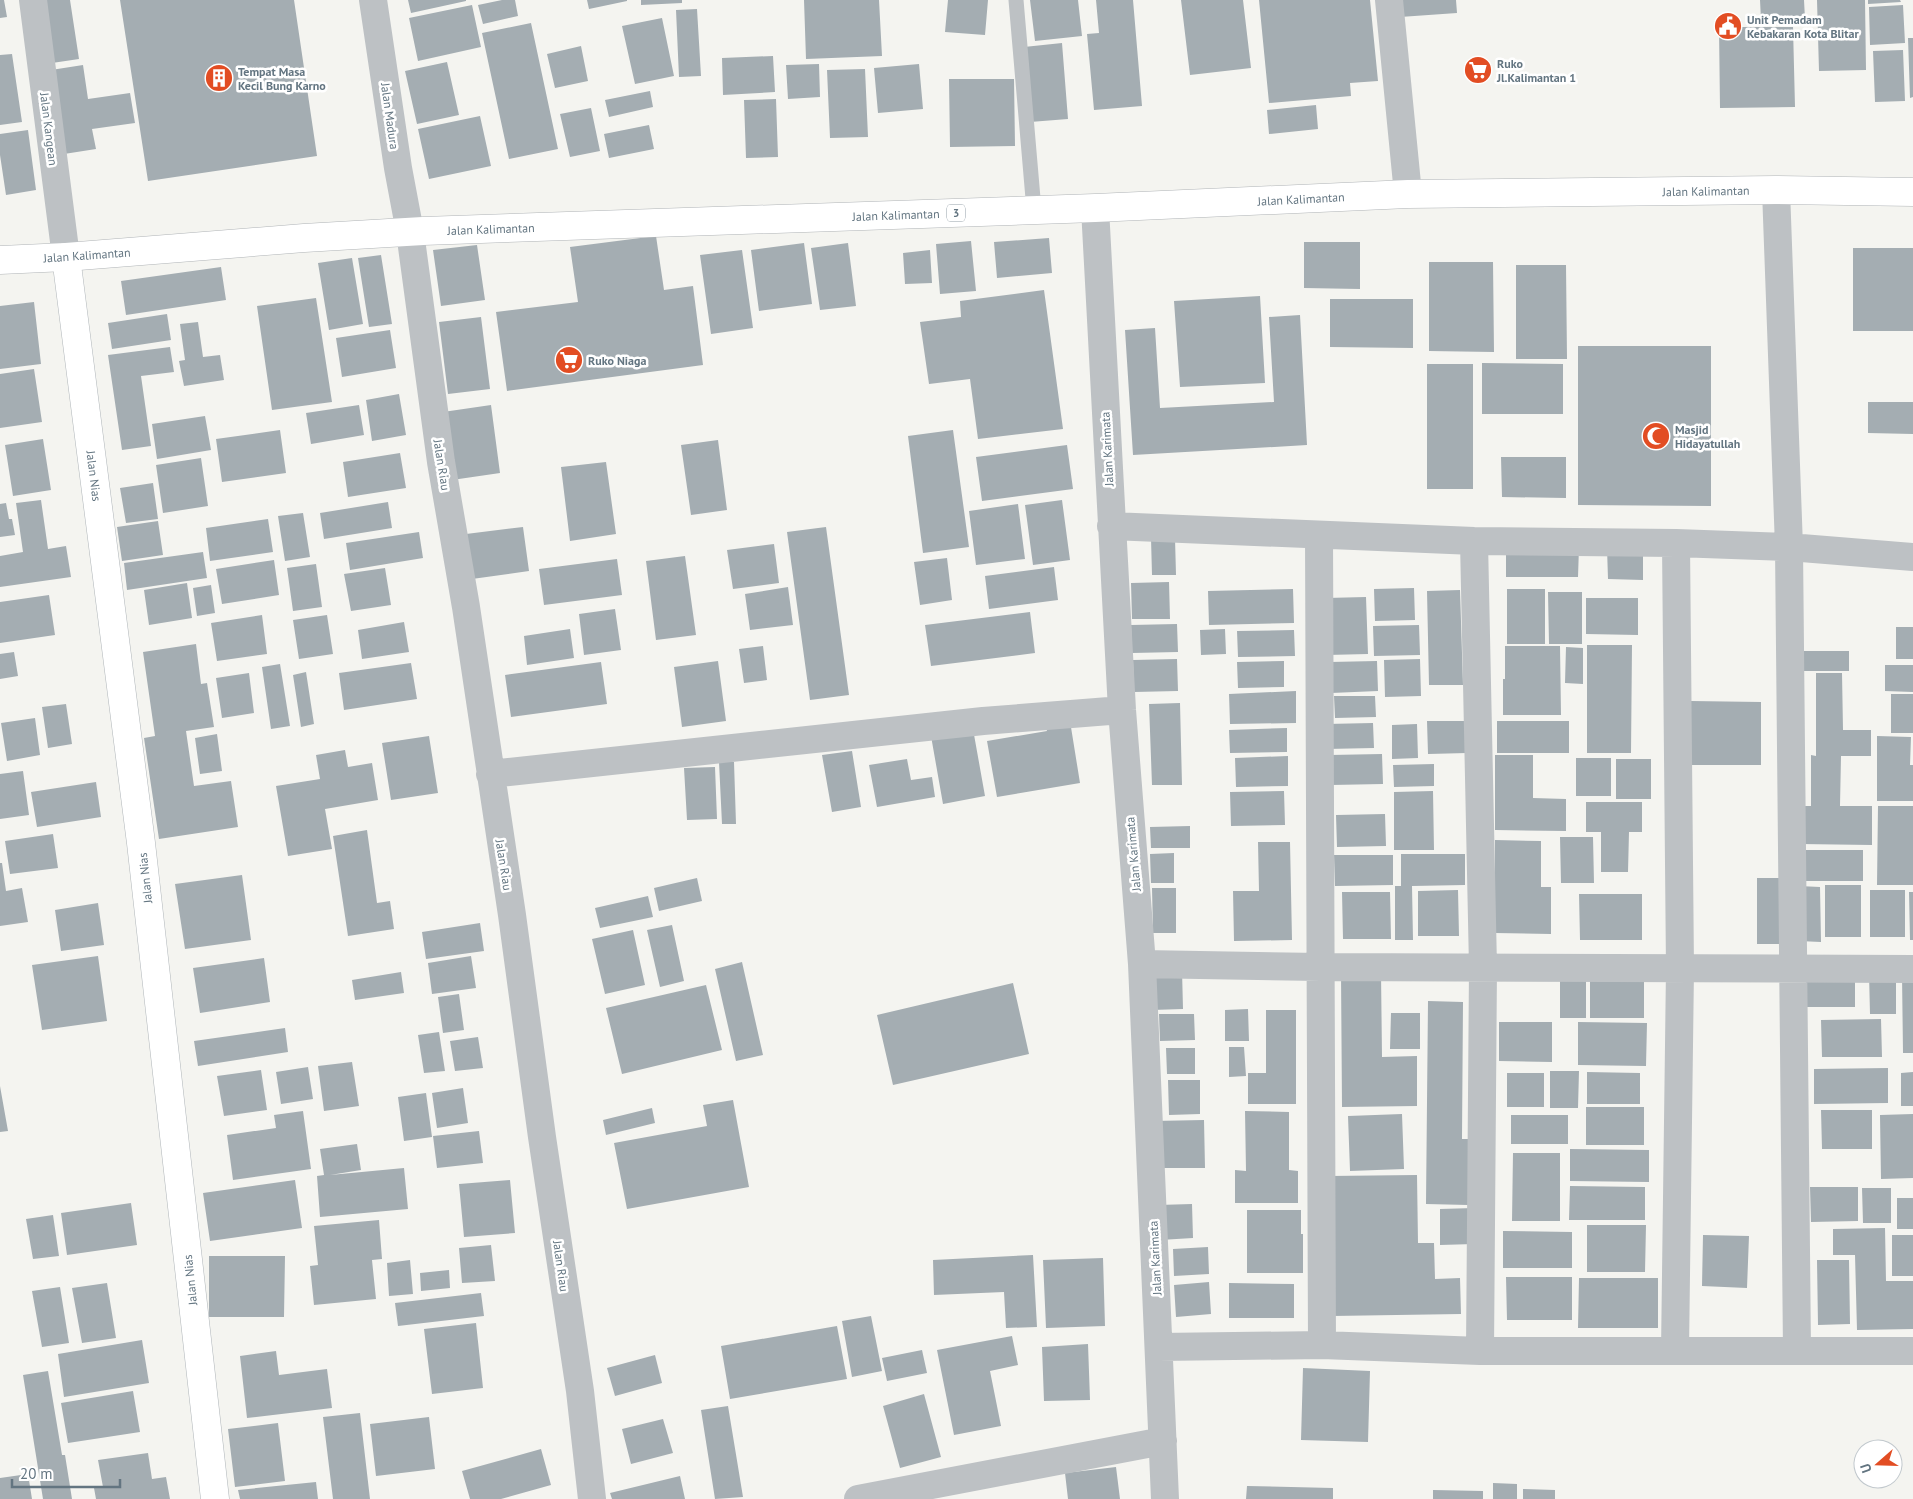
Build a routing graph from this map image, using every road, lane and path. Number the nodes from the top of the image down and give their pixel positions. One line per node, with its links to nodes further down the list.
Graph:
1 (32, 0): 11 (street, Jalan Kangean)
2 (373, 0): 10 (street, Jalan Madura)
3 (1016, 0): 9 (lane)
4 (1389, 0): 7 (street)
5 (1776, 190): 6 (main road, Jalan Kalimantan / 3); 7 (main road, Jalan Kalimantan / 3); 17 (street)
6 (1913, 192)
7 (1408, 194): 8 (main road, Jalan Kalimantan / 3)
8 (1094, 208): 9 (main road, Jalan Kalimantan / 3); 13 (street, Jalan Karimata)
9 (1034, 210): 10 (main road, Jalan Kalimantan / 3)
10 (410, 232): 11 (main road, Jalan Kalimantan / 3); 20 (street, Jalan Riau)
11 (66, 257): 12 (main road, Jalan Kalimantan / 3); 34 (main road, Jalan Nias)
12 (0, 260)
13 (1111, 526): 14 (street); 19 (street, Jalan Karimata)
14 (1319, 535): 15 (street); 22 (street)
15 (1474, 540): 16 (street); 23 (street)
16 (1676, 543): 17 (street); 24 (street)
17 (1789, 547): 18 (street); 25 (street)
18 (1913, 557)
19 (1122, 710): 20 (street); 21 (street, Jalan Karimata)
20 (490, 774): 35 (street, Jalan Riau)
21 (1142, 964): 22 (street); 28 (street, Jalan Karimata)
22 (1321, 967): 23 (street); 27 (street)
23 (1483, 967): 24 (street); 29 (street)
24 (1680, 969): 25 (street); 30 (street)
25 (1794, 969): 26 (street); 31 (street)
26 (1913, 969)
27 (1322, 1345): 28 (street); 29 (street)
28 (1159, 1347): 33 (street, Jalan Karimata)
29 (1480, 1351): 30 (street)
30 (1675, 1351): 31 (street)
31 (1797, 1351): 32 (street)
32 (1913, 1351)
33 (1162, 1441): 36 (street); 37 (street, Jalan Karimata)
34 (216, 1499)
35 (592, 1499)
36 (858, 1499)
37 (1165, 1499)

